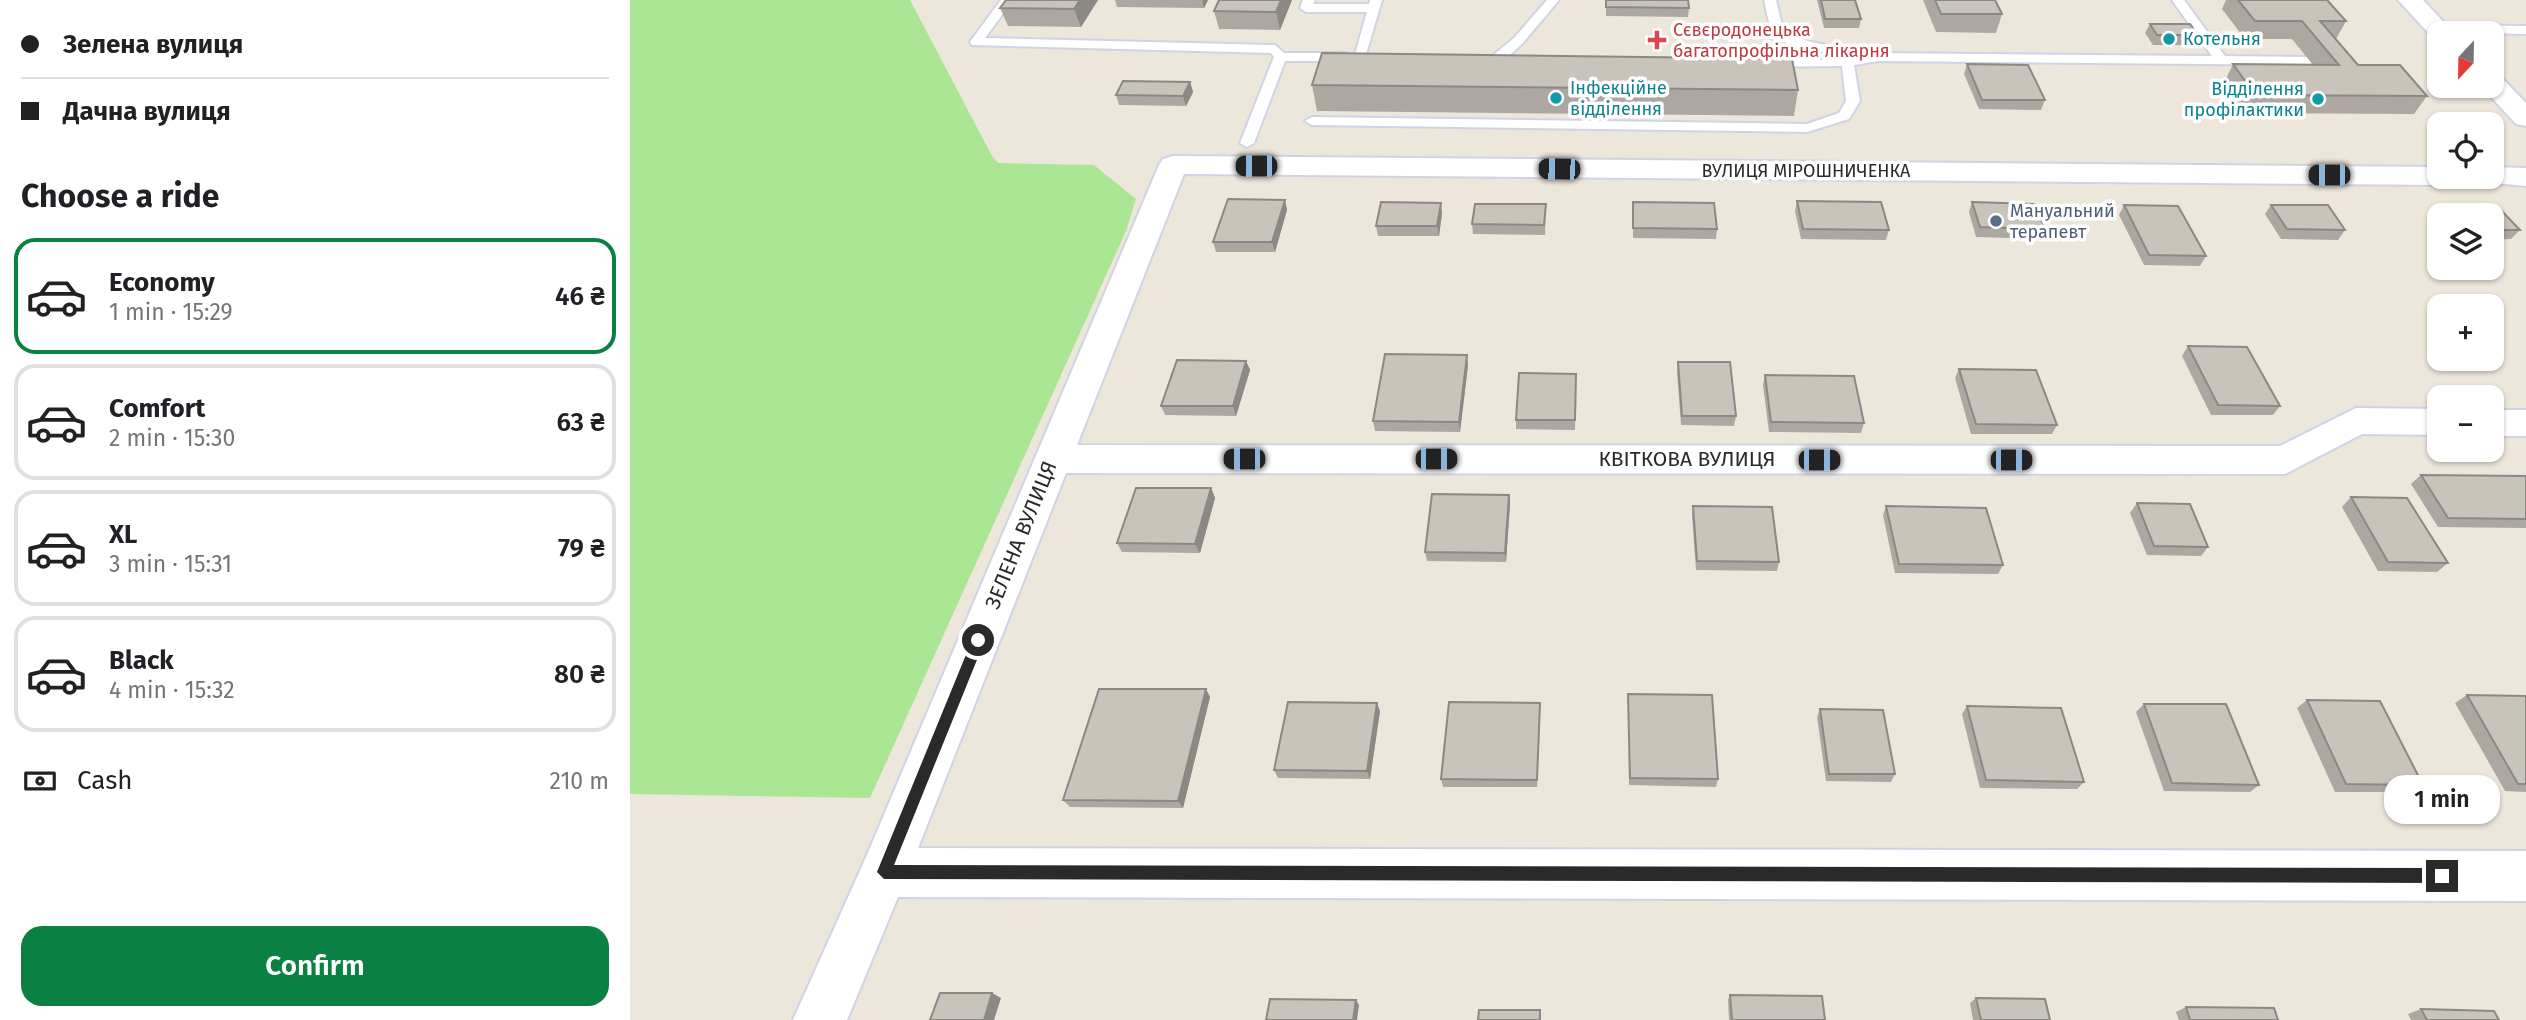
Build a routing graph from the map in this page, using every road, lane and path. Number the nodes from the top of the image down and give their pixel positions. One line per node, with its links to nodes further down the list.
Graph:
1 (1007, 0): 11 (lane)
2 (1308, 0): 7 (lane)
3 (1553, 0): 13 (lane)
4 (1770, 0): 12 (lane)
5 (2178, 0): 14 (lane)
6 (2410, 0): 8 (street)
7 (1375, 4): 11 (lane)
8 (2430, 21)
9 (2504, 30): 10 (lane)
10 (2526, 30)
11 (1280, 57): 21 (lane)
12 (1878, 57): 14 (lane); 16 (lane)
13 (1523, 60)
14 (2221, 60): 15 (lane)
15 (2309, 61)
16 (1847, 62): 17 (lane); 20 (lane)
17 (1752, 63)
18 (2504, 95): 19 (street)
19 (2526, 118)
20 (1312, 121)
21 (1247, 143)
22 (1173, 166): 23 (street, ВУЛИЦЯ МІРОШНИЧЕНКА); 29 (street, ЗЕЛЕНА ВУЛИЦЯ)
23 (2427, 176)
24 (2504, 176): 25 (street)
25 (2526, 177)
26 (2427, 422): 29 (street, КВІТКОВА ВУЛИЦЯ)
27 (2504, 423): 28 (street)
28 (2526, 423)
29 (1052, 459): 30 (street, ЗЕЛЕНА ВУЛИЦЯ)
30 (884, 872): 31 (street); 32 (street, ЗЕЛЕНА ВУЛИЦЯ)
31 (2526, 876)
32 (820, 1020)

